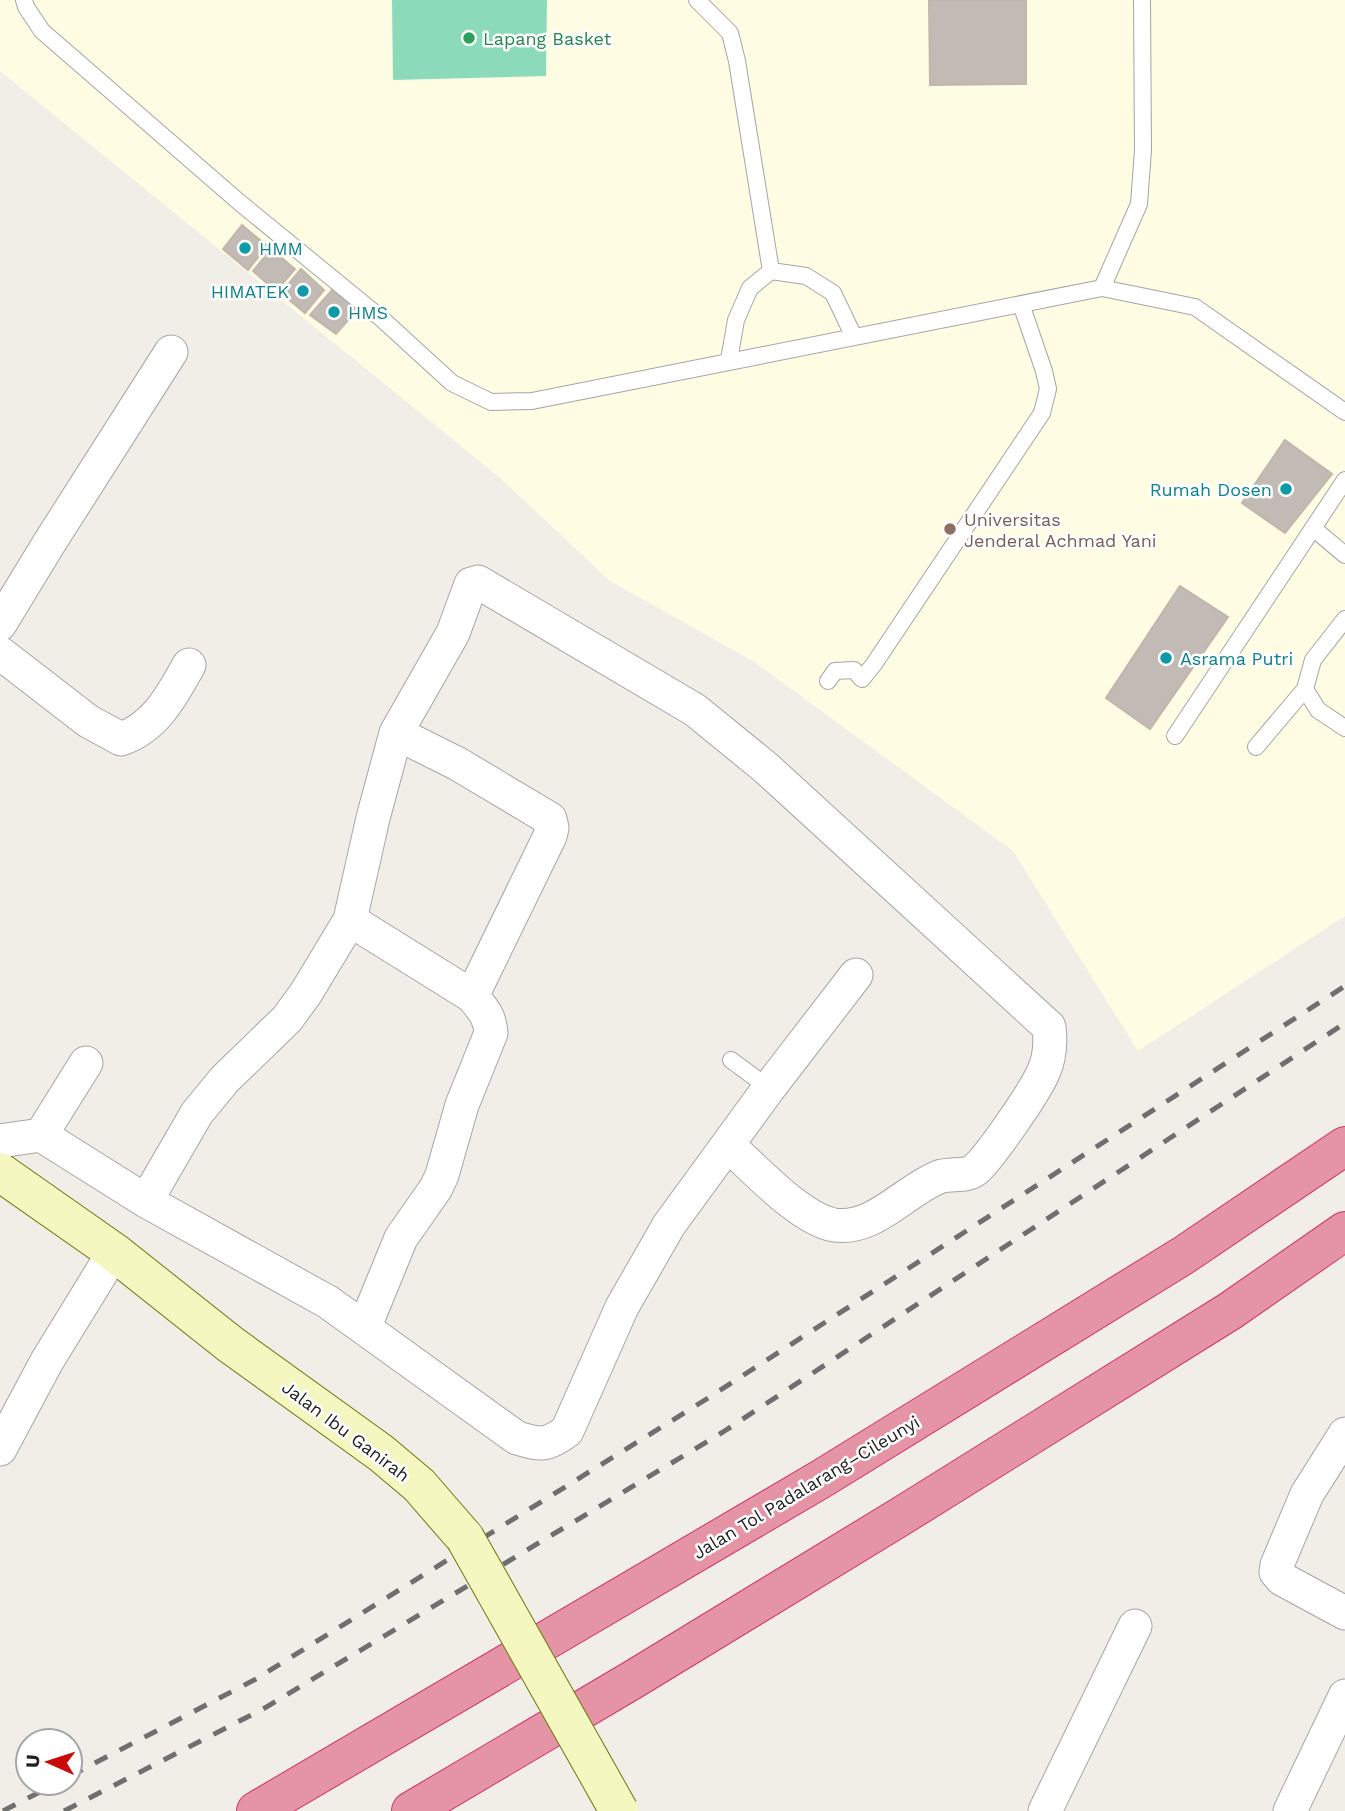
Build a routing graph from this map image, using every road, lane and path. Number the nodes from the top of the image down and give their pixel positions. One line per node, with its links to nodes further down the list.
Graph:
1 (24, 0): 9 (lane)
2 (697, 0): 4 (lane)
3 (1142, 0): 5 (lane)
4 (771, 271): 7 (lane); 9 (lane)
5 (1102, 288): 6 (lane); 10 (lane)
6 (1021, 304): 7 (lane); 18 (lane)
7 (854, 337): 9 (lane)
8 (171, 352): 15 (street)
9 (729, 360)
10 (1345, 412)
11 (1345, 480): 12 (lane)
12 (1313, 528): 13 (lane); 22 (lane)
13 (1345, 555)
14 (1345, 619): 19 (lane)
15 (0, 624)
16 (0, 653): 17 (street)
17 (188, 665)
18 (828, 681)
19 (1305, 689): 20 (lane); 23 (lane)
20 (1345, 728)
21 (396, 733): 24 (street); 26 (street); 32 (street)
22 (1175, 736)
23 (1256, 747)
24 (350, 920): 26 (street); 35 (street)
25 (856, 975): 29 (street)
26 (472, 996): 38 (street)
27 (731, 1060): 29 (lane)
28 (86, 1063): 30 (street)
29 (769, 1088): 32 (street)
30 (41, 1135): 31 (street); 35 (street)
31 (0, 1141)
32 (728, 1145): 38 (street)
33 (1345, 1146): 44 (highway, Jalan Tol Padalarang–Cileunyi)
34 (0, 1172): 37 (main road, Jalan Ibu Ganirah)
35 (146, 1201): 38 (street)
36 (1345, 1231): 45 (highway)
37 (114, 1252): 40 (street); 46 (main road, Jalan Ibu Ganirah, bridge)
38 (365, 1326)
39 (1345, 1434): 41 (street)
40 (0, 1450)
41 (1345, 1613)
42 (1135, 1626): 47 (street)
43 (1345, 1696): 48 (street)
44 (256, 1811)
45 (411, 1811)
46 (619, 1811)
47 (1045, 1811)
48 (1290, 1811)

